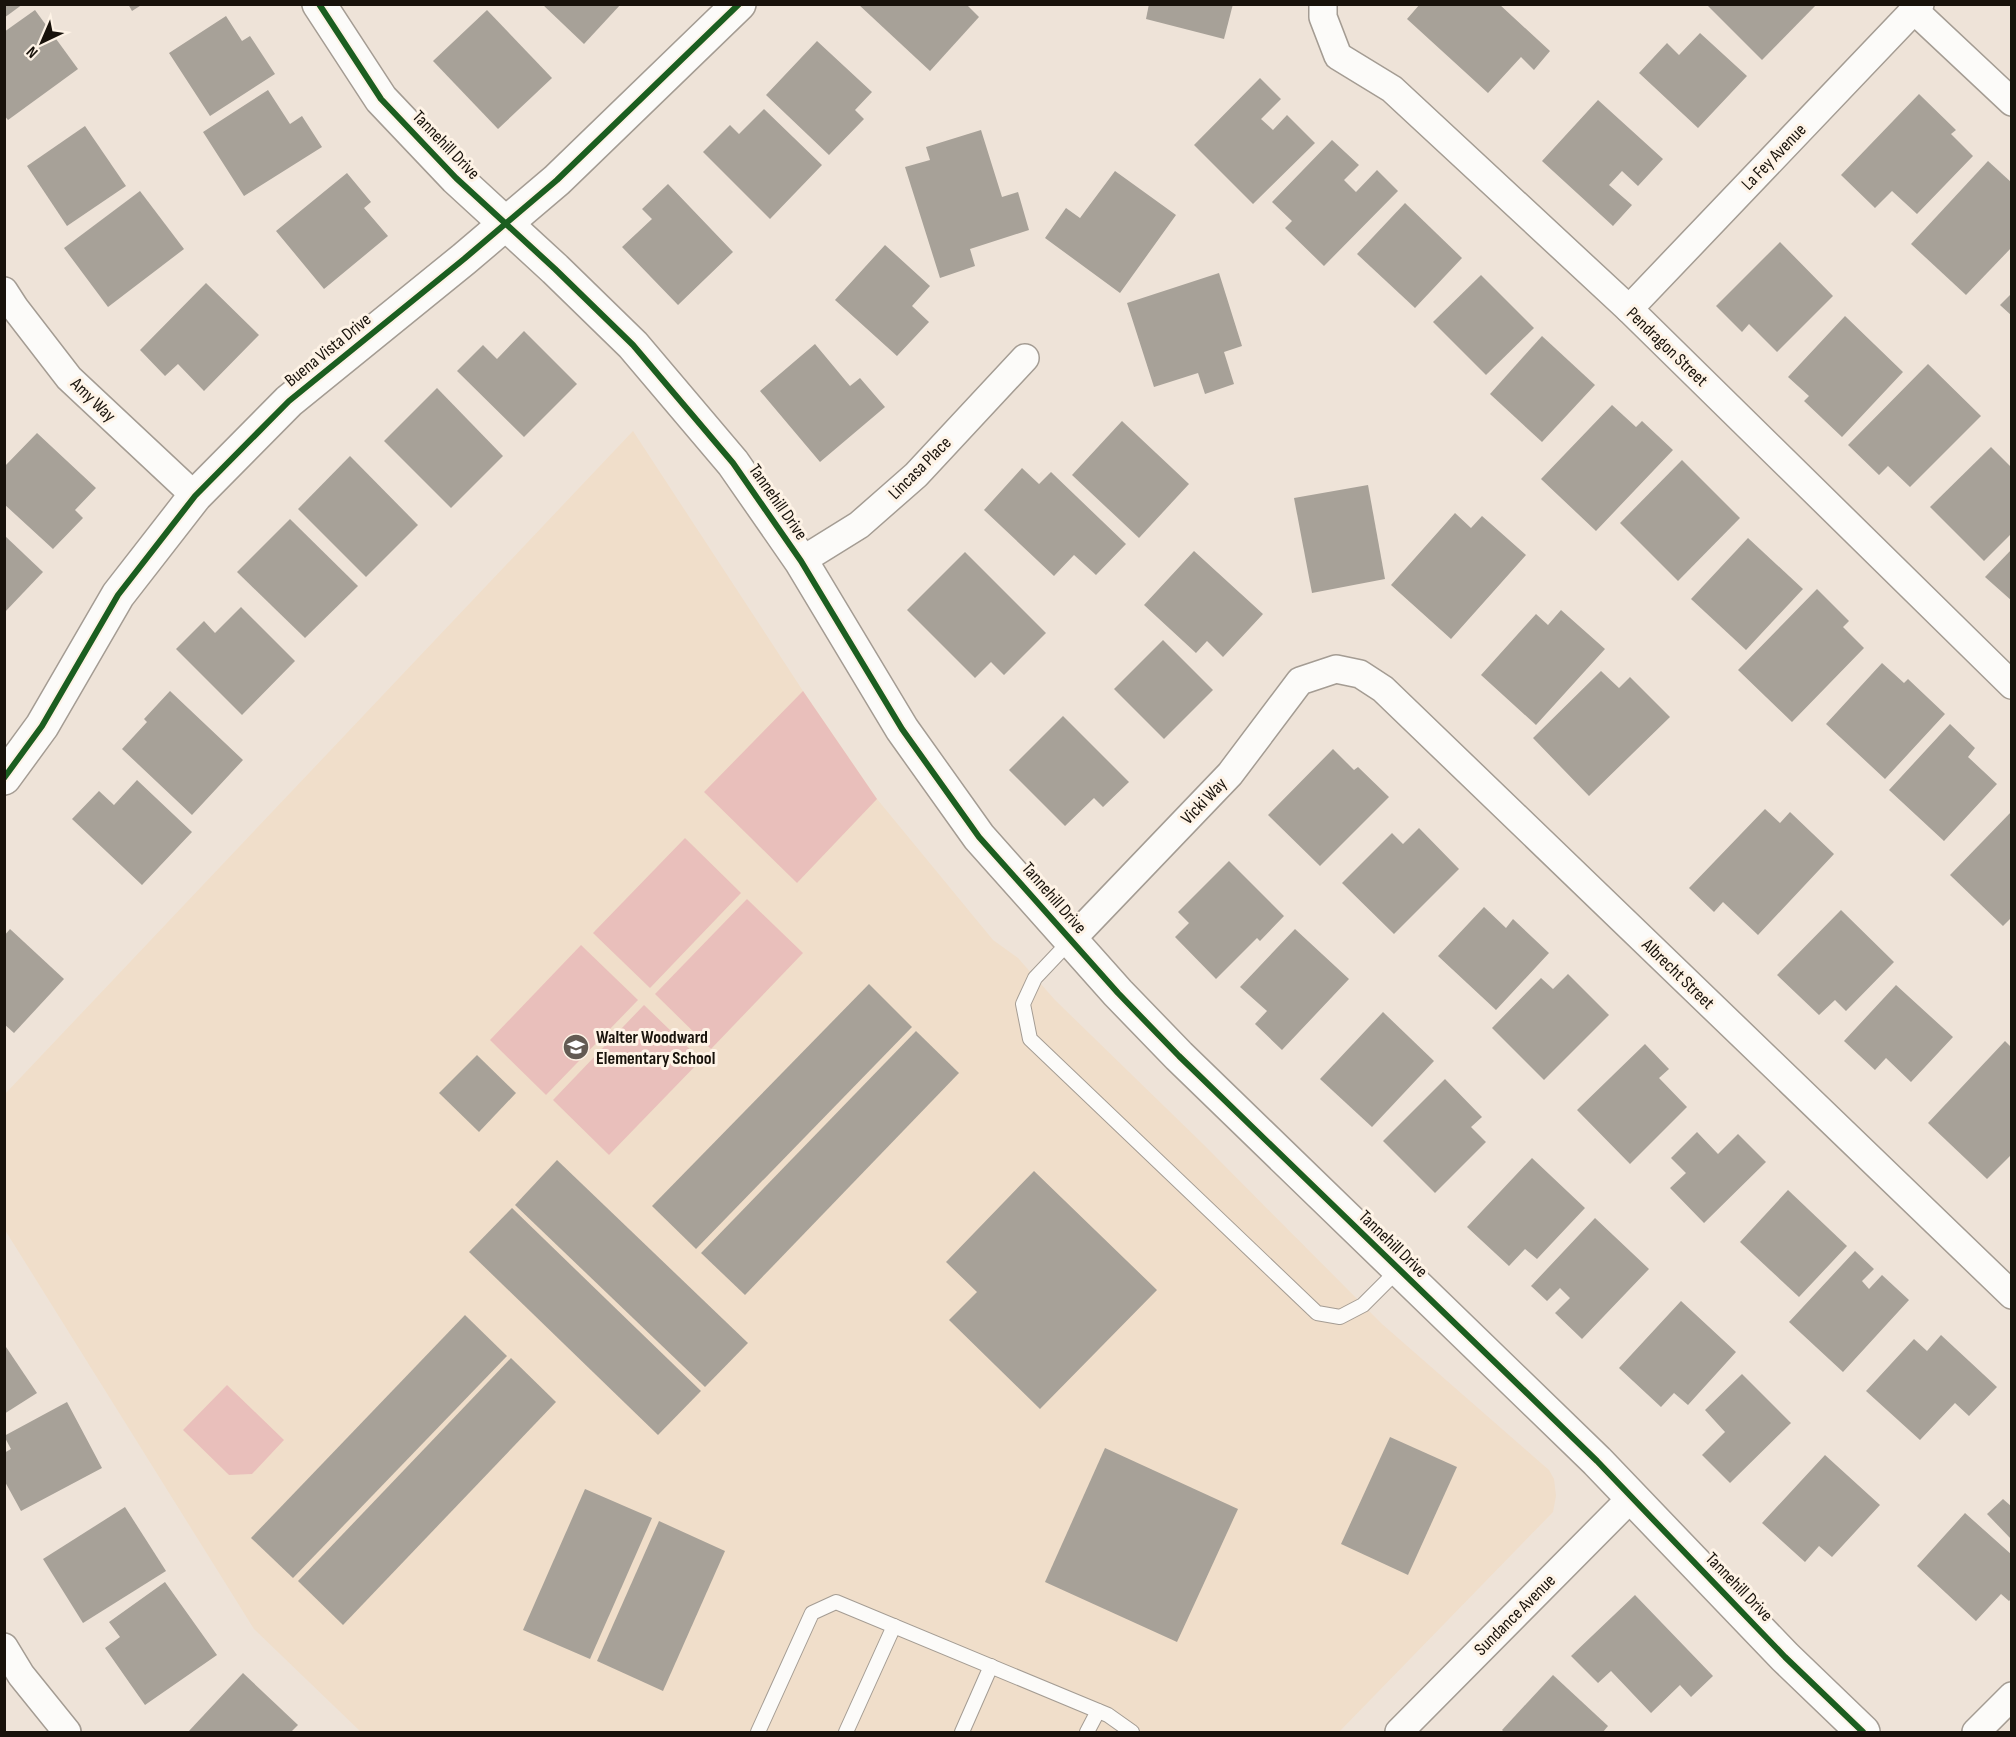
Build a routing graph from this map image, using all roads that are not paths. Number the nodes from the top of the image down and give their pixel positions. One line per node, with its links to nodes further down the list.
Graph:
1 (319, 4): 6 (street, Tannehill Drive)
2 (739, 4): 6 (street, Buena Vista Drive)
3 (1917, 8): 5 (street); 8 (street, La Fey Avenue)
4 (1323, 11): 8 (street, Pendragon Street)
5 (2012, 102)
6 (505, 223): 10 (street, Buena Vista Drive); 11 (street, Tannehill Drive)
7 (4, 291): 10 (street, Amy Way)
8 (1629, 309): 13 (street, Pendragon Street)
9 (1025, 358): 11 (street, Lincasa Place)
10 (195, 496): 14 (street, Buena Vista Drive)
11 (801, 561): 15 (street, Tannehill Drive)
12 (1336, 669): 15 (street, Vicki Way); 17 (street, Albrecht Street)
13 (2012, 685)
14 (4, 778)
15 (1071, 940): 16 (street, Tannehill Drive); 16 (lane)
16 (1398, 1270): 18 (street, Tannehill Drive)
17 (2012, 1295)
18 (1632, 1497): 30 (street, Sundance Avenue); 31 (street, Tannehill Drive)
19 (894, 1626): 21 (lane); 25 (lane); 26 (lane)
20 (4, 1647): 24 (street)
21 (991, 1666): 23 (lane); 27 (lane)
22 (2012, 1696): 32 (street)
23 (1098, 1711): 28 (lane); 29 (lane)
24 (68, 1732)
25 (758, 1732)
26 (846, 1732)
27 (962, 1732)
28 (1087, 1732)
29 (1132, 1732)
30 (1399, 1732)
31 (1863, 1732)
32 (1976, 1732)

